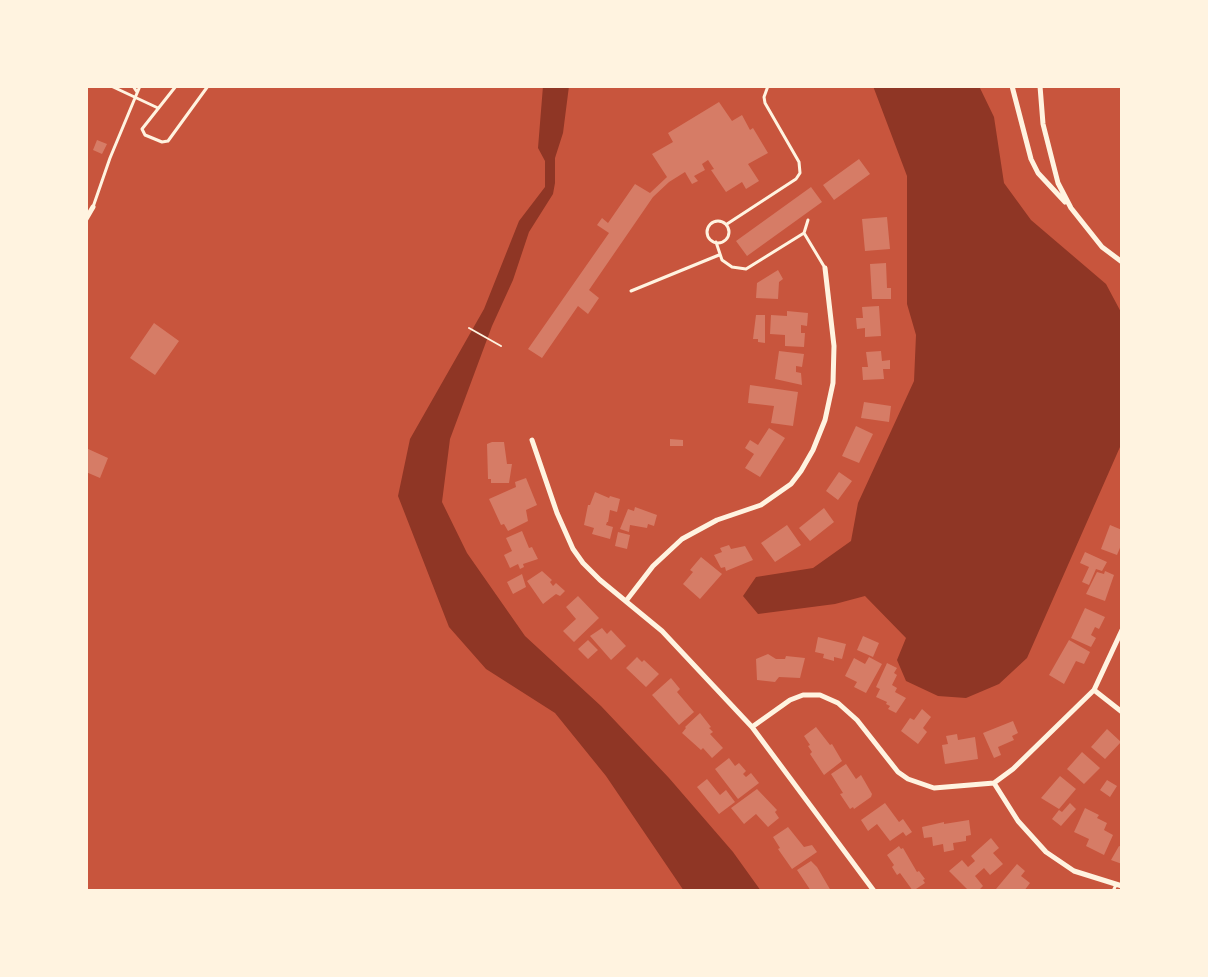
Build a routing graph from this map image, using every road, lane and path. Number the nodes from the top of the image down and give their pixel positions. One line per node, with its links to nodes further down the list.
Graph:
1 (111, 86): 10 (lane)
2 (133, 86): 9 (lane)
3 (140, 86): 9 (lane)
4 (176, 86): 11 (lane)
5 (208, 86): 11 (lane)
6 (768, 86): 16 (lane)
7 (1012, 86): 13 (street)
8 (1040, 86): 13 (street)
9 (137, 92): 10 (lane)
10 (134, 97): 11 (lane); 12 (lane)
11 (158, 108)
12 (93, 208): 14 (street)
13 (1070, 208): 20 (street)
14 (86, 219)
15 (808, 220): 17 (lane)
16 (727, 224): 18 (lane); 18 (lane)
17 (804, 234): 19 (lane); 21 (lane)
18 (716, 242): 19 (lane)
19 (719, 255): 22 (lane)
20 (1122, 262)
21 (825, 268): 26 (street)
22 (631, 291)
23 (469, 328): 24 (path)
24 (501, 346)
25 (532, 440): 26 (street)
26 (626, 601): 30 (street)
27 (1122, 630): 28 (street)
28 (1094, 690): 29 (street); 31 (street)
29 (1122, 712)
30 (752, 727): 31 (street); 33 (street)
31 (994, 783): 32 (street)
32 (1117, 887)
33 (874, 891)

